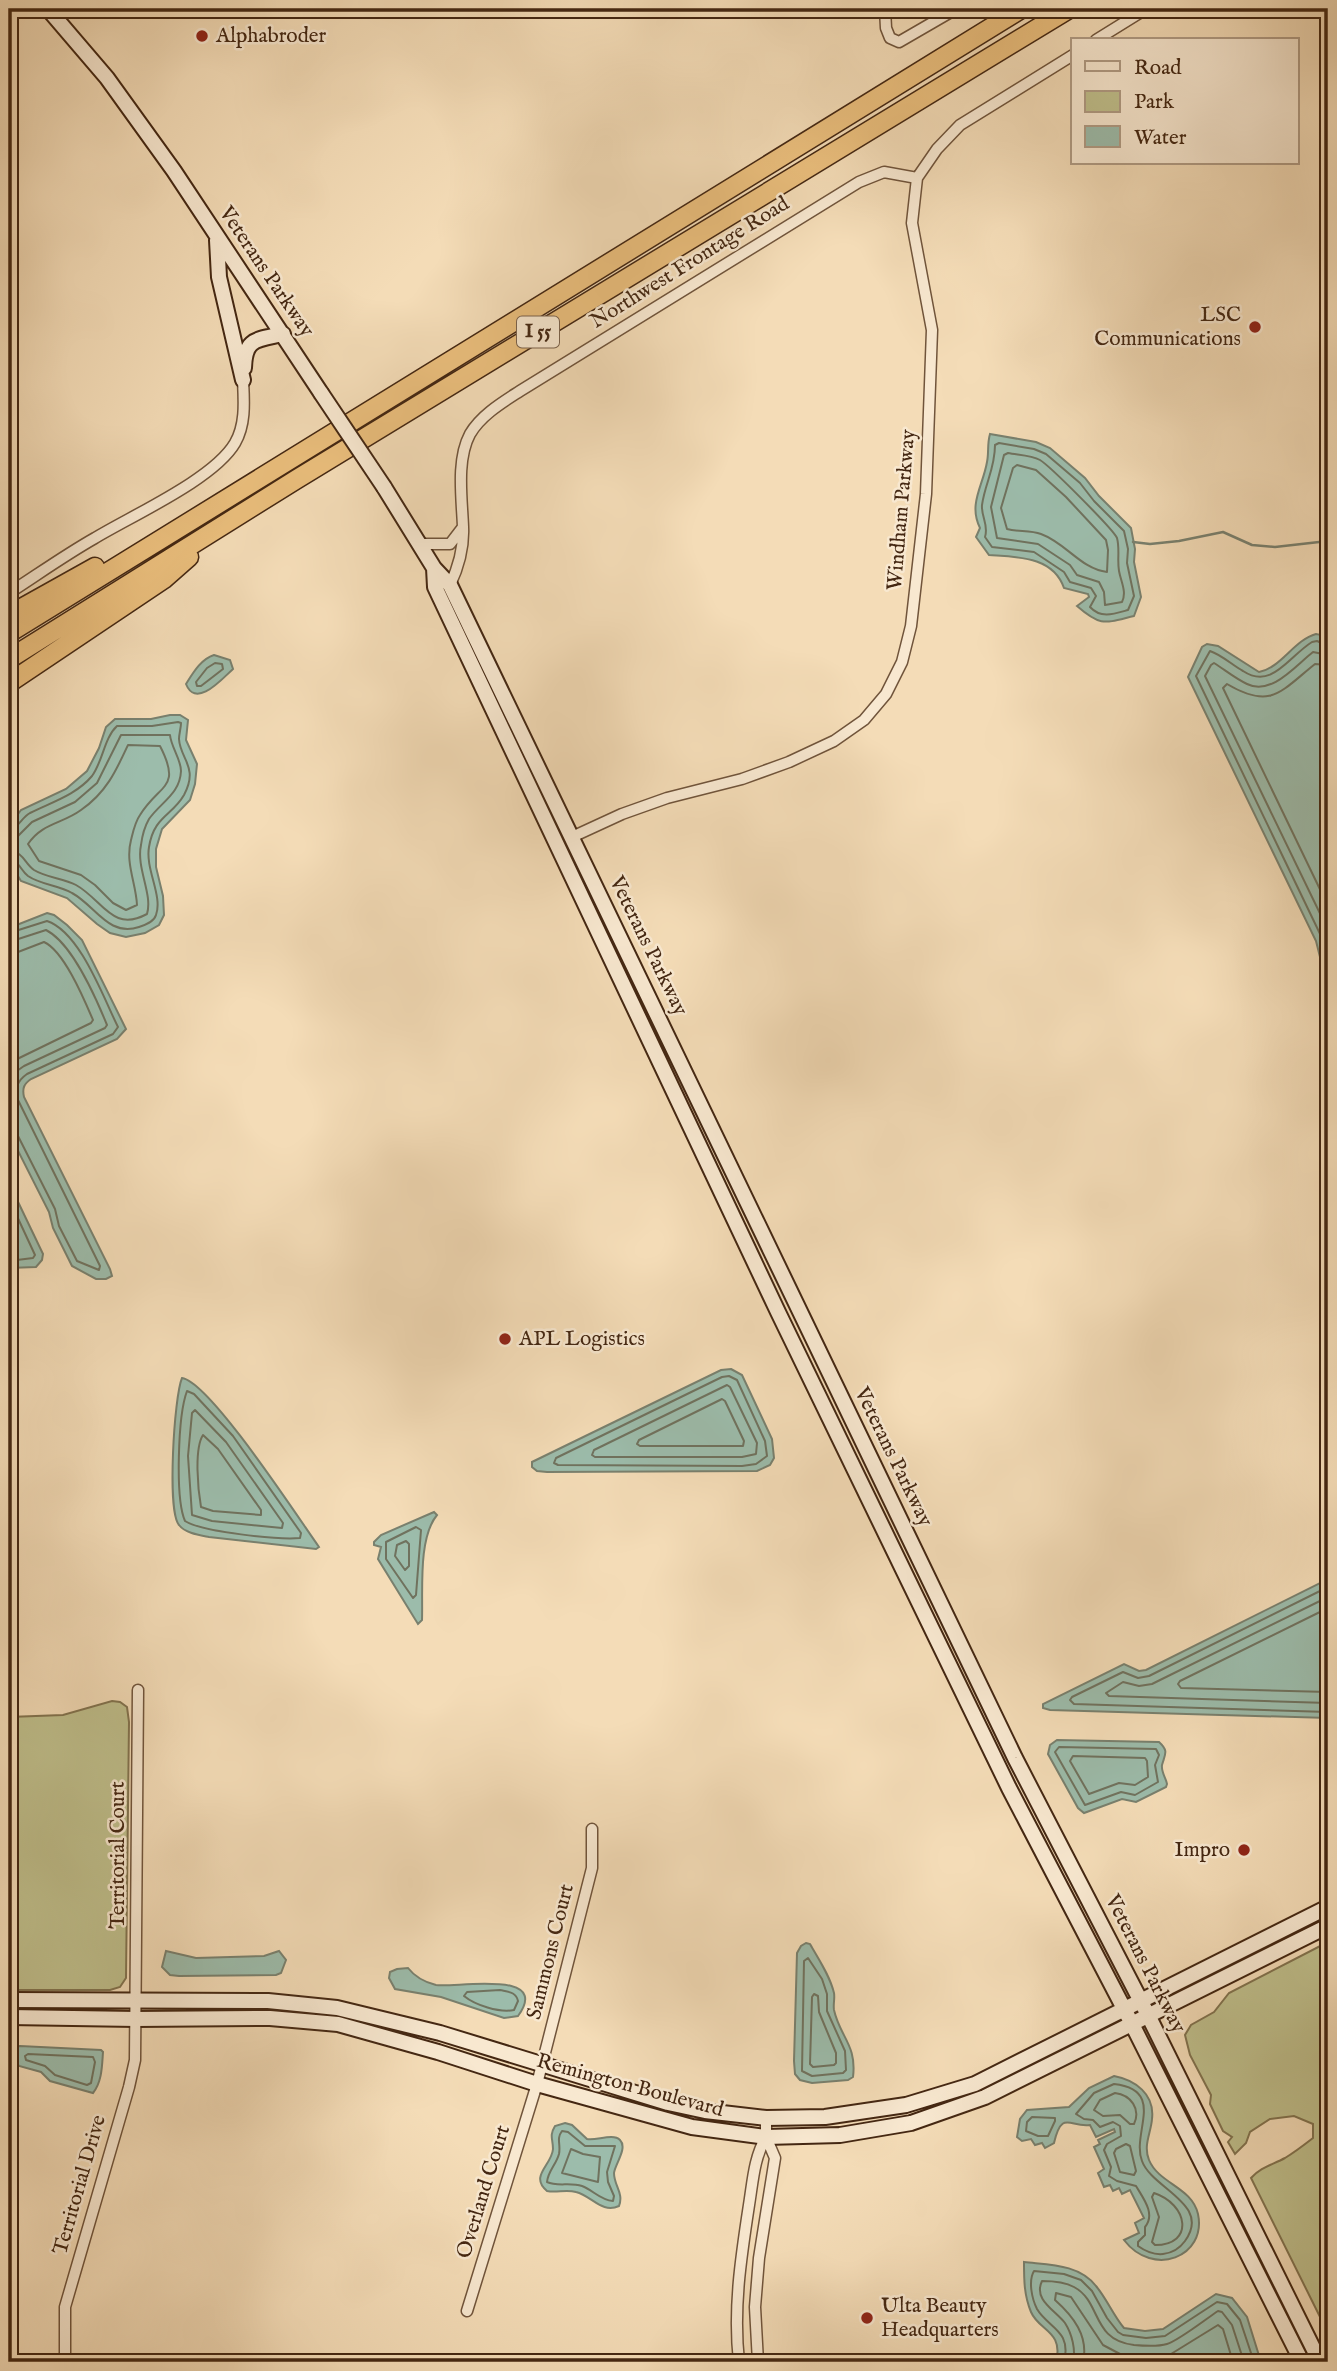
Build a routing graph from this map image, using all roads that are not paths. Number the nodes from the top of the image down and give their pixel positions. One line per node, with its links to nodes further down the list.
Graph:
1 (48, 9): 10 (main road, Veterans Parkway)
2 (885, 9): 3 (street)
3 (956, 9)
4 (1021, 9): 13 (highway, I 55)
5 (1069, 9): 14 (highway, I 55)
6 (1146, 9): 7 (street)
7 (1099, 38)
8 (1071, 56): 9 (street, Windham Parkway)
9 (917, 178): 15 (street, Northwest Frontage Road); 24 (street, Windham Parkway)
10 (217, 239): 11 (main road, Veterans Parkway); 12 (main road)
11 (282, 334): 12 (main road); 16 (main road, Veterans Parkway, bridge)
12 (243, 380): 19 (street)
13 (228, 497): 20 (highway); 21 (highway, I 55)
14 (240, 514): 22 (highway, I 55); 23 (highway)
15 (463, 527): 16 (street); 18 (street, Northwest Frontage Road)
16 (419, 544): 17 (main road, Veterans Parkway)
17 (434, 568): 18 (main road, Veterans Parkway); 32 (main road, Veterans Parkway)
18 (450, 584): 24 (main road, Veterans Parkway)
19 (9, 593)
20 (9, 615)
21 (9, 633)
22 (9, 659)
23 (9, 683)
24 (572, 837): 31 (main road, Veterans Parkway)
25 (138, 1690): 30 (street, Territorial Court)
26 (592, 1829): 37 (street, Sammons Court)
27 (1328, 1907): 31 (main road, Remington Boulevard)
28 (1328, 1926): 33 (main road, Remington Boulevard)
29 (9, 2000): 30 (main road, Remington Boulevard)
30 (137, 2001): 35 (street, Territorial Court); 37 (main road, Remington Boulevard)
31 (1141, 2001): 32 (main road, Remington Boulevard); 33 (main road, Veterans Parkway)
32 (1125, 2010): 36 (main road, Veterans Parkway); 39 (main road, Remington Boulevard)
33 (1149, 2015): 36 (main road, Remington Boulevard); 46 (main road, Veterans Parkway)
34 (9, 2017): 35 (main road, Remington Boulevard)
35 (136, 2019): 38 (main road, Remington Boulevard); 42 (street, Territorial Drive)
36 (1132, 2024): 40 (main road, Remington Boulevard); 45 (main road, Veterans Parkway)
37 (542, 2065): 38 (street, Sammons Court); 39 (main road, Remington Boulevard)
38 (537, 2084): 40 (main road, Remington Boulevard); 41 (street, Overland Court)
39 (766, 2118): 40 (street)
40 (766, 2137): 43 (street); 44 (street)
41 (467, 2311)
42 (65, 2362)
43 (738, 2362)
44 (758, 2362)
45 (1302, 2362)
46 (1320, 2362)

